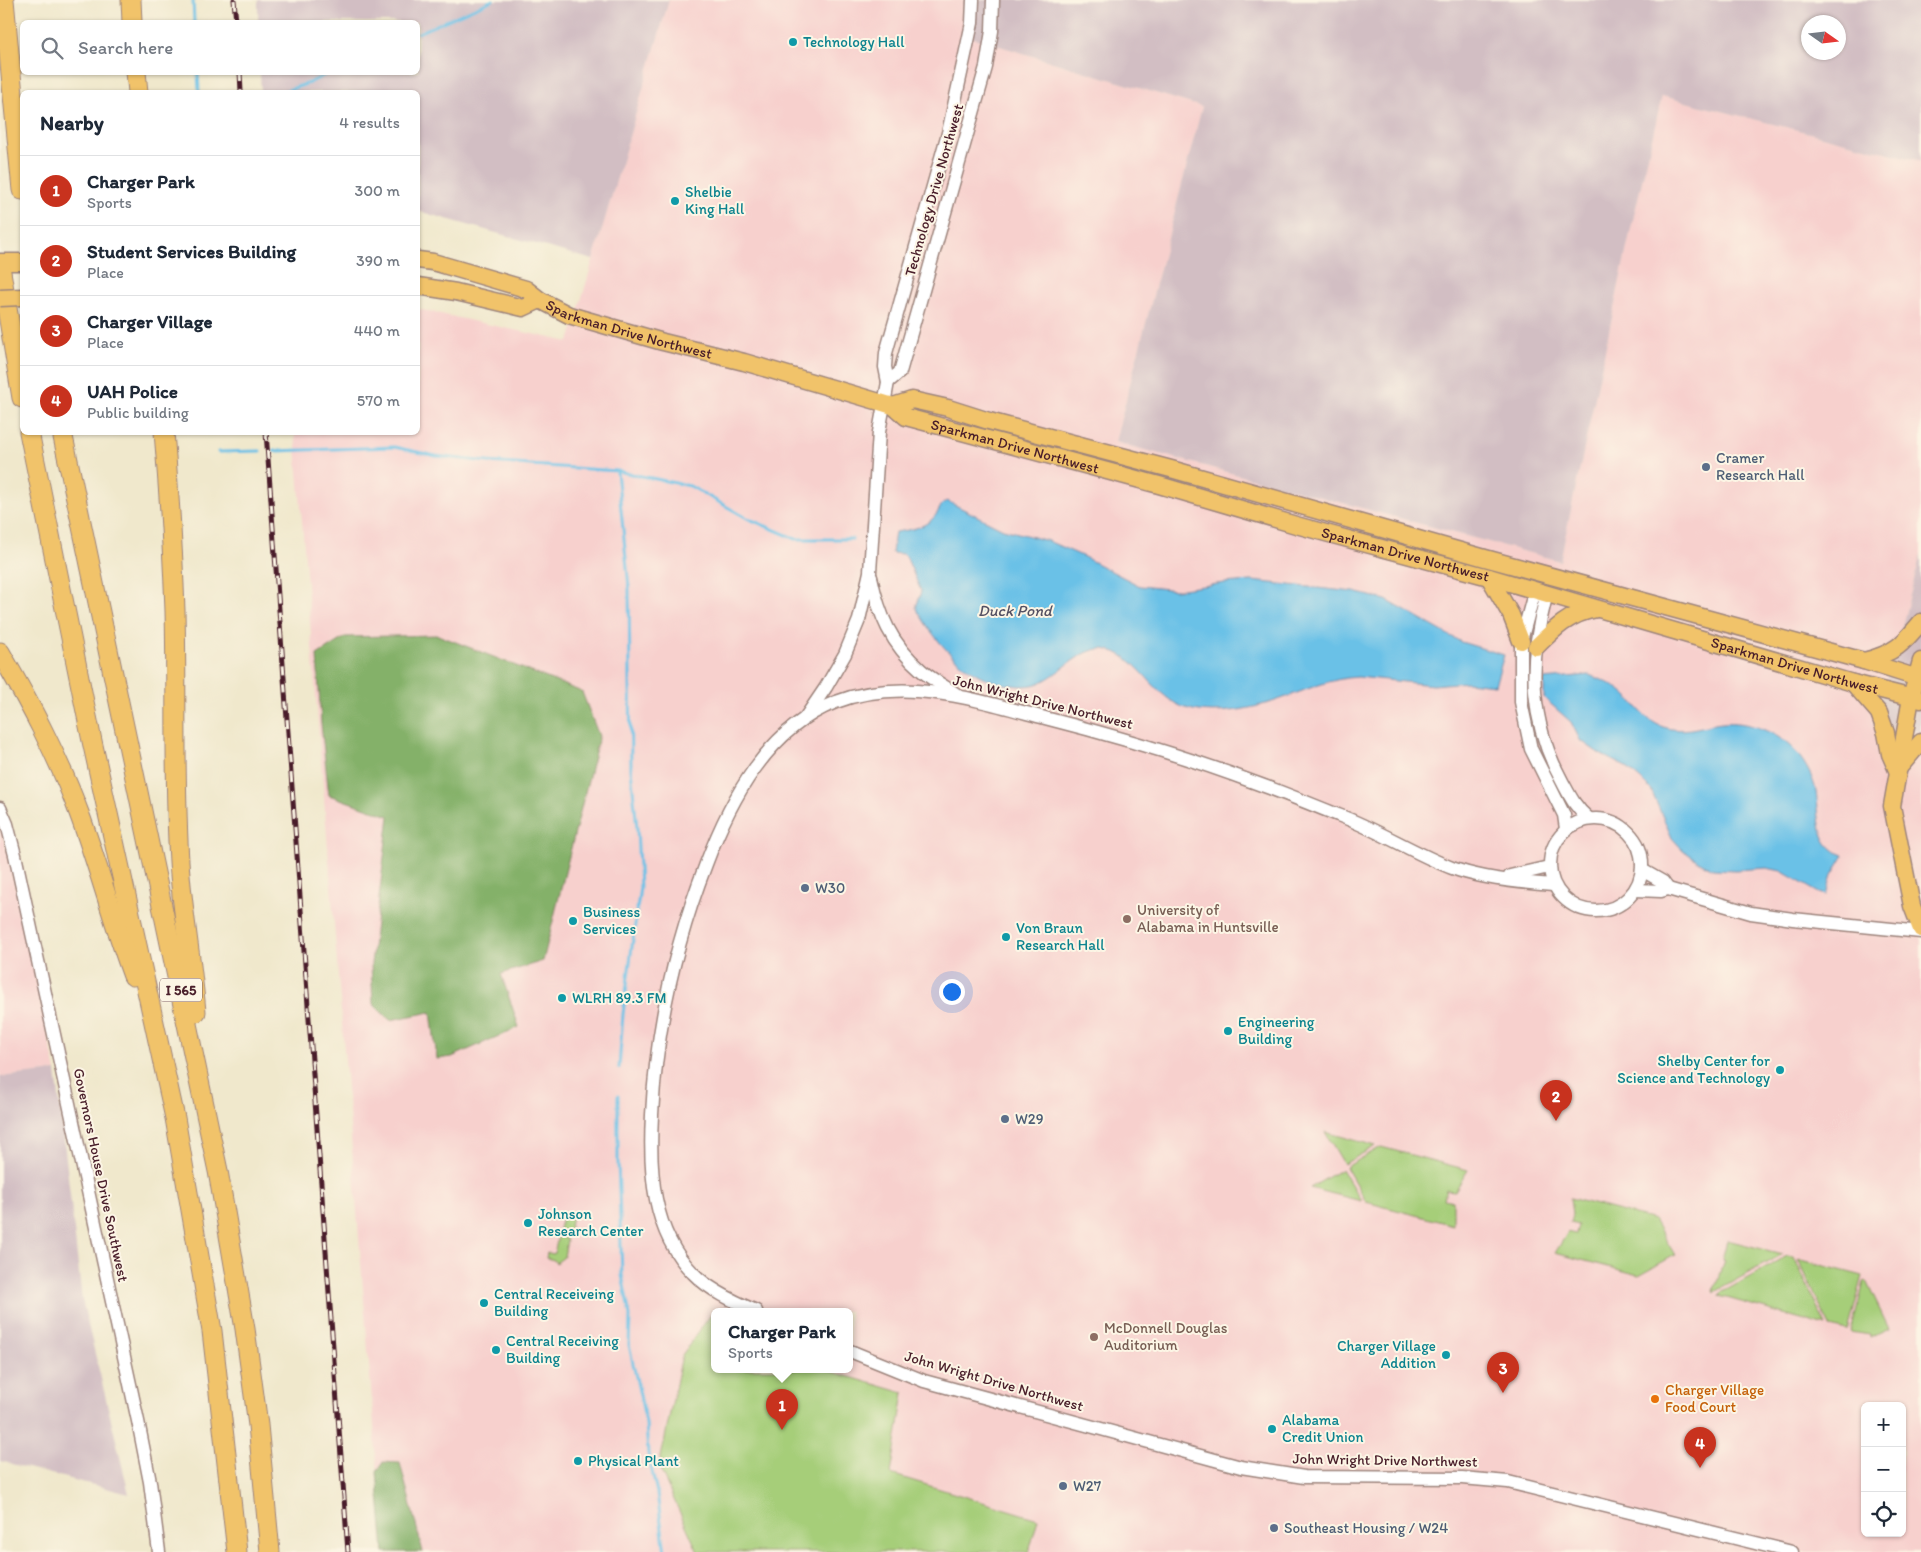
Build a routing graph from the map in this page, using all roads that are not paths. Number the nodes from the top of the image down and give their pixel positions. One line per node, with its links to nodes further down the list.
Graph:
1 (4, 0): 8 (highway)
2 (131, 0): 5 (highway)
3 (973, 0): 17 (street, Technology Drive Northwest)
4 (993, 0): 17 (street, Technology Drive Northwest)
5 (132, 20)
6 (136, 75): 7 (highway)
7 (138, 90)
8 (20, 169)
9 (420, 260): 16 (main road, Sparkman Drive Northwest)
10 (0, 262): 11 (main road)
11 (20, 262)
12 (0, 266): 18 (highway)
13 (420, 286): 16 (main road, Sparkman Drive Northwest)
14 (20, 297): 15 (main road, bridge)
15 (0, 298)
16 (540, 300): 19 (main road, Sparkman Drive Northwest)
17 (888, 382): 19 (street, Technology Drive Northwest)
18 (20, 386)
19 (888, 405): 23 (street, Technology Drive Northwest); 24 (main road, Sparkman Drive Northwest); 25 (main road, Sparkman Drive Northwest)
20 (30, 435): 50 (highway, I 565)
21 (63, 435): 51 (highway, I 565)
22 (164, 435): 51 (highway)
23 (870, 572): 35 (street); 37 (street, Technology Drive Northwest)
24 (1546, 574): 26 (street); 32 (main road, Sparkman Drive Northwest)
25 (1489, 577): 26 (main road, Sparkman Drive Northwest); 29 (main road)
26 (1541, 592): 27 (main road, Sparkman Drive Northwest); 29 (street)
27 (1596, 608): 29 (main road); 34 (main road, Sparkman Drive Northwest)
28 (1921, 622): 32 (main road)
29 (1529, 644): 41 (street); 42 (street)
30 (0, 652): 50 (highway)
31 (1921, 660): 33 (main road)
32 (1864, 661): 33 (main road, Sparkman Drive Northwest)
33 (1919, 679): 36 (main road)
34 (1853, 683): 36 (main road, Sparkman Drive Northwest); 39 (main road)
35 (958, 695): 37 (street, John Wright Drive Northwest); 45 (street, John Wright Drive Northwest)
36 (1916, 699): 39 (main road)
37 (804, 720): 52 (street, John Wright Drive Northwest)
38 (1921, 742): 39 (main road)
39 (1897, 770): 49 (main road)
40 (0, 808): 54 (street, Governors House Drive Southwest)
41 (1588, 818): 42 (street); 44 (street)
42 (1566, 829): 43 (street)
43 (1549, 867): 45 (street, John Wright Drive Northwest); 46 (street)
44 (1642, 870): 47 (street); 48 (street)
45 (1501, 878): 46 (street, John Wright Drive Northwest)
46 (1553, 885): 48 (street)
47 (1668, 889): 48 (street); 49 (street)
48 (1636, 890)
49 (1921, 931)
50 (158, 1045): 55 (highway, I 565)
51 (203, 1093): 56 (highway, I 565)
52 (749, 1308)
53 (853, 1352): 57 (street, John Wright Drive Northwest)
54 (159, 1552)
55 (237, 1552)
56 (270, 1552)
57 (1792, 1552)

